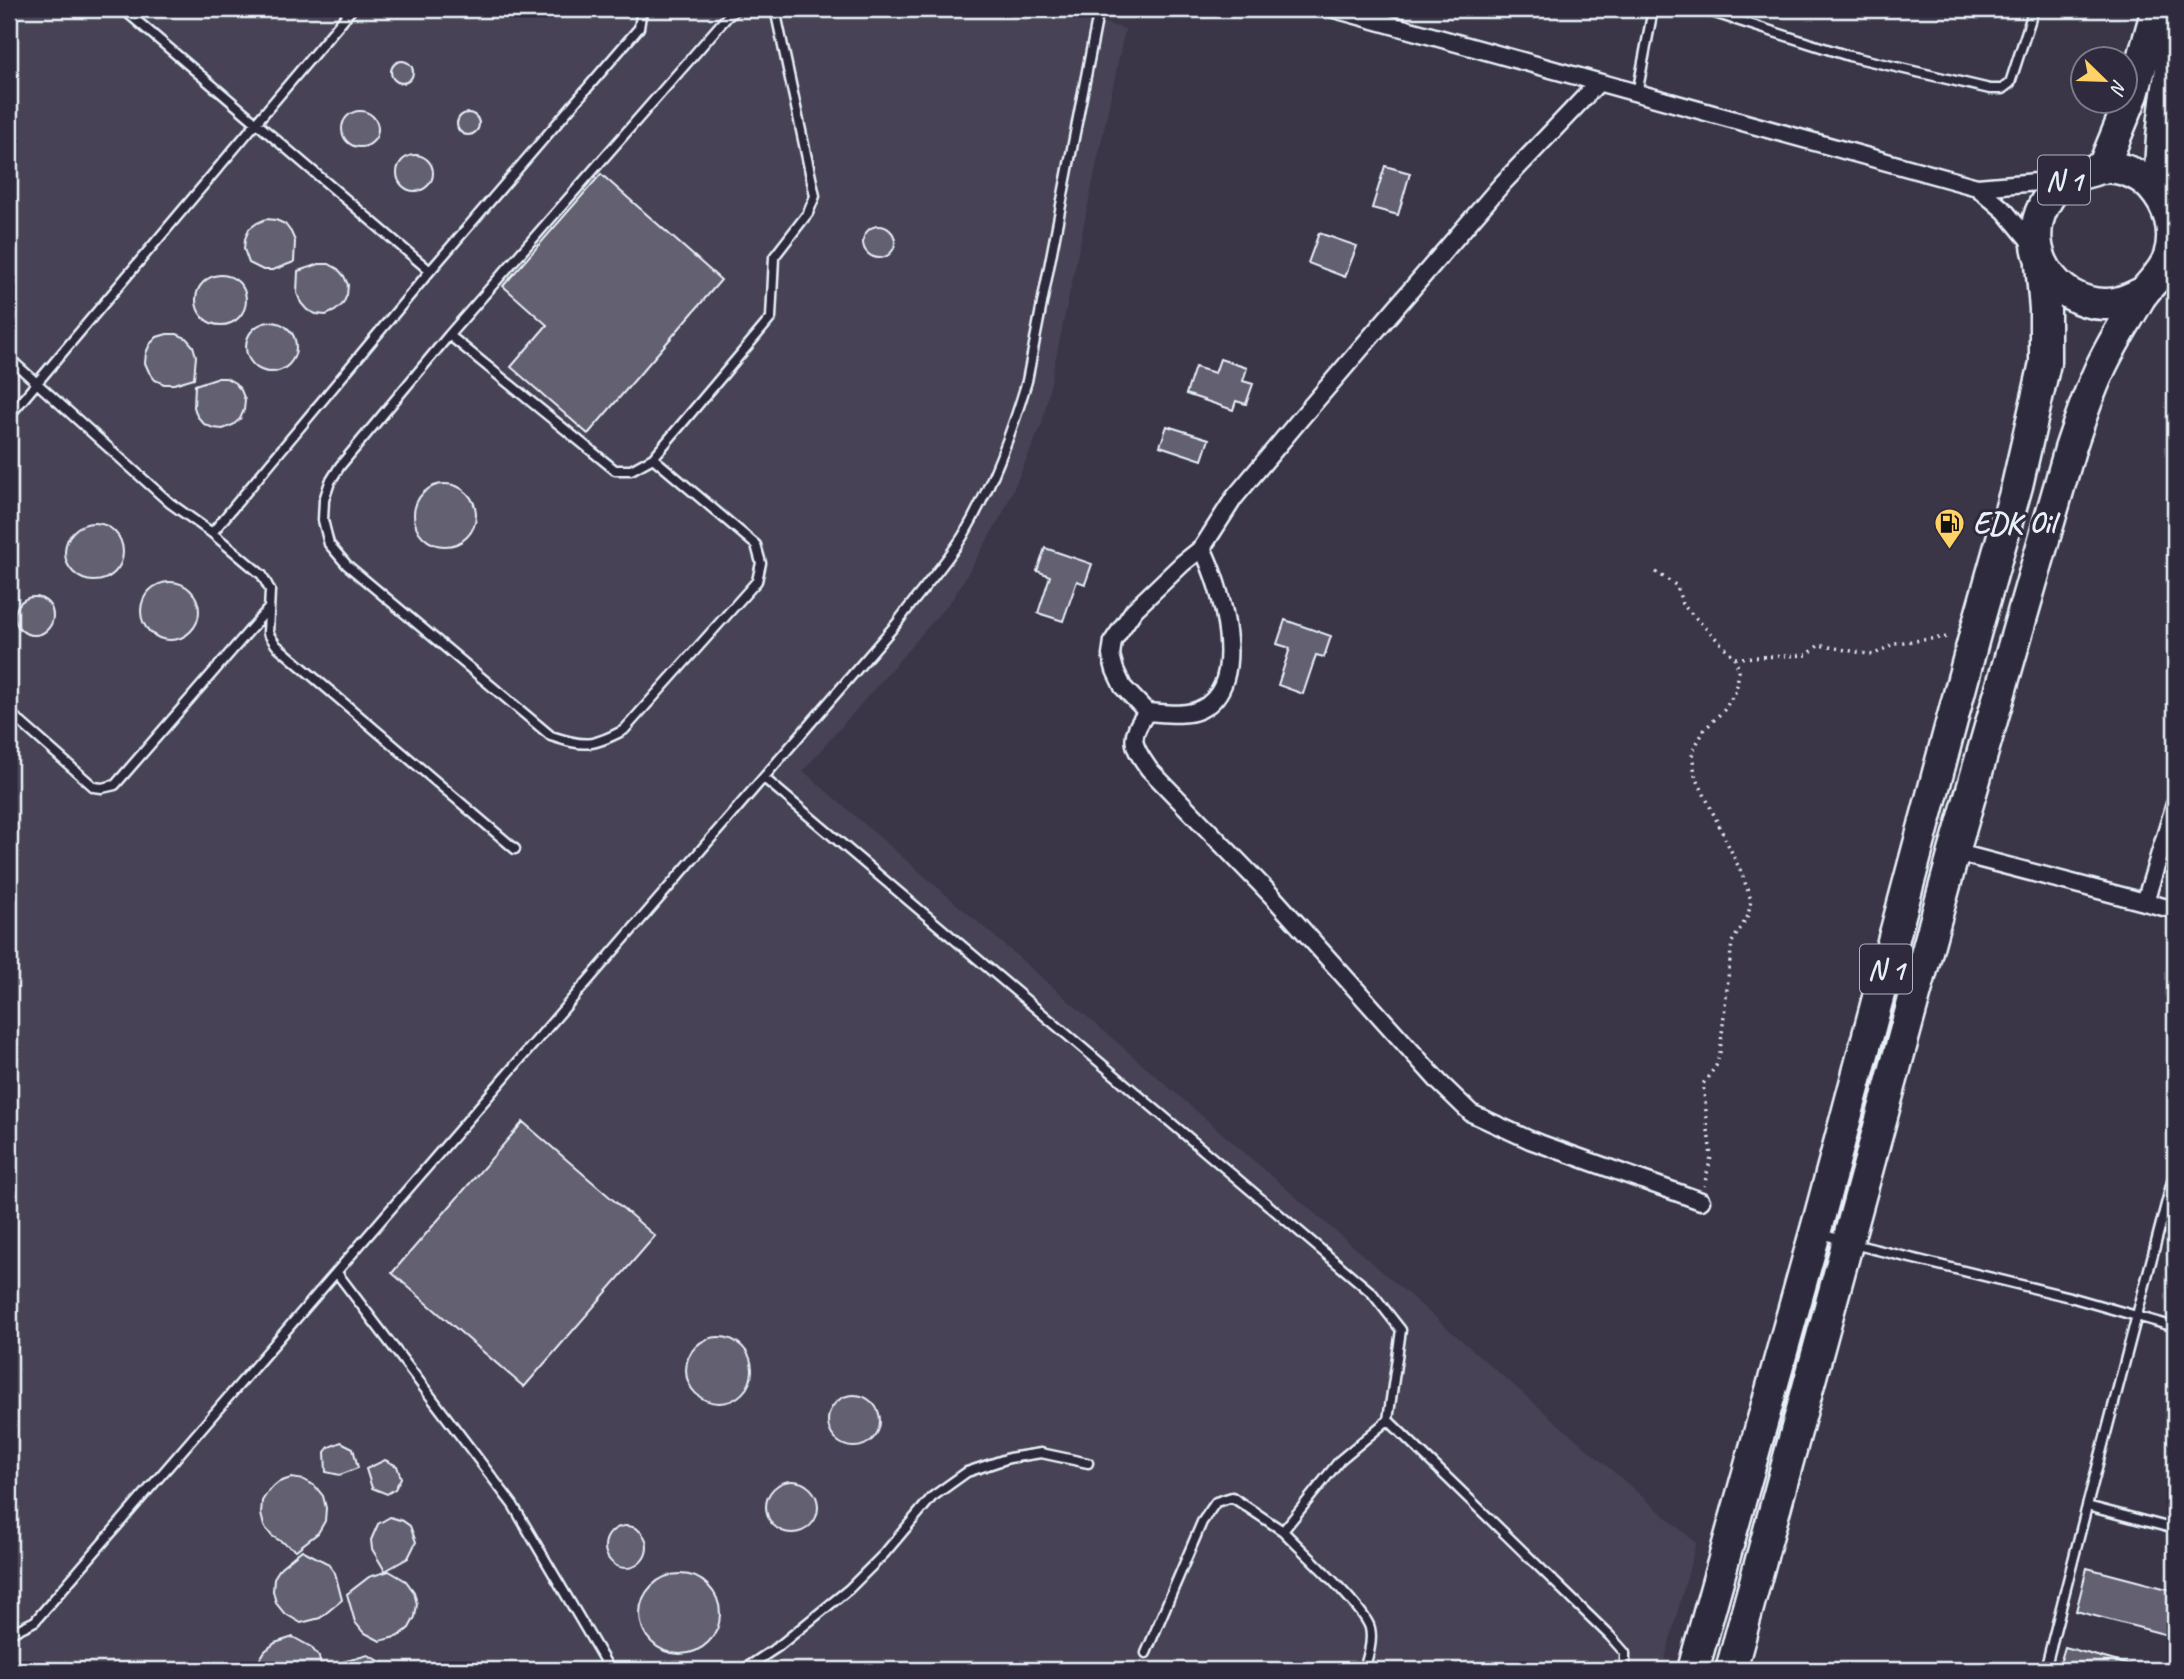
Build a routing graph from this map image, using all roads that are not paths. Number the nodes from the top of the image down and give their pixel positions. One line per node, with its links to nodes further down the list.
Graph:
1 (123, 9): 15 (lane)
2 (352, 9): 15 (lane)
3 (642, 9): 21 (lane)
4 (737, 9): 23 (lane)
5 (775, 9): 27 (lane)
6 (1099, 9): 33 (lane)
7 (1334, 9): 13 (street)
8 (1653, 9): 14 (lane)
9 (1702, 9): 10 (lane)
10 (2034, 9)
11 (2157, 9): 16 (highway, N 1)
12 (2175, 48): 19 (highway, N 1)
13 (1598, 83): 14 (street); 29 (street)
14 (1637, 94): 18 (street)
15 (256, 122): 21 (lane); 25 (lane)
16 (2102, 167): 17 (highway, N 1); 19 (highway, N 1)
17 (2064, 180): 18 (street); 20 (highway, N 1)
18 (1977, 187): 20 (street)
19 (2168, 208): 22 (highway, N 1)
20 (2039, 257): 22 (highway); 41 (highway, N 1)
21 (430, 271): 28 (lane)
22 (2157, 284): 36 (highway, N 1)
23 (449, 335): 27 (lane); 27 (lane)
24 (9, 358): 25 (lane)
25 (37, 383): 26 (lane); 28 (lane)
26 (9, 416)
27 (653, 458)
28 (212, 533): 30 (lane)
29 (1202, 548): 32 (street); 32 (street)
30 (270, 606): 31 (lane); 35 (lane)
31 (9, 712)
32 (1147, 712): 40 (street)
33 (764, 778): 43 (lane); 46 (lane)
34 (2175, 805): 37 (street)
35 (515, 849)
36 (1954, 852): 37 (street); 42 (highway, N 1)
37 (2145, 902): 38 (street)
38 (2175, 910)
39 (2175, 1170): 44 (lane)
40 (1701, 1201)
41 (1815, 1231): 42 (lane); 57 (highway, N 1)
42 (1849, 1242): 44 (lane); 58 (highway, N 1)
43 (337, 1273): 51 (lane); 53 (lane)
44 (2137, 1316): 45 (lane); 48 (lane)
45 (2175, 1327)
46 (1388, 1420): 50 (lane); 56 (lane)
47 (1088, 1463): 54 (lane)
48 (2087, 1506): 49 (lane); 59 (lane)
49 (2175, 1529)
50 (1283, 1531): 52 (lane); 55 (lane)
51 (9, 1630)
52 (1146, 1653)
53 (610, 1670)
54 (743, 1670)
55 (1363, 1670)
56 (1625, 1670)
57 (1693, 1670)
58 (1731, 1670)
59 (2045, 1670)

